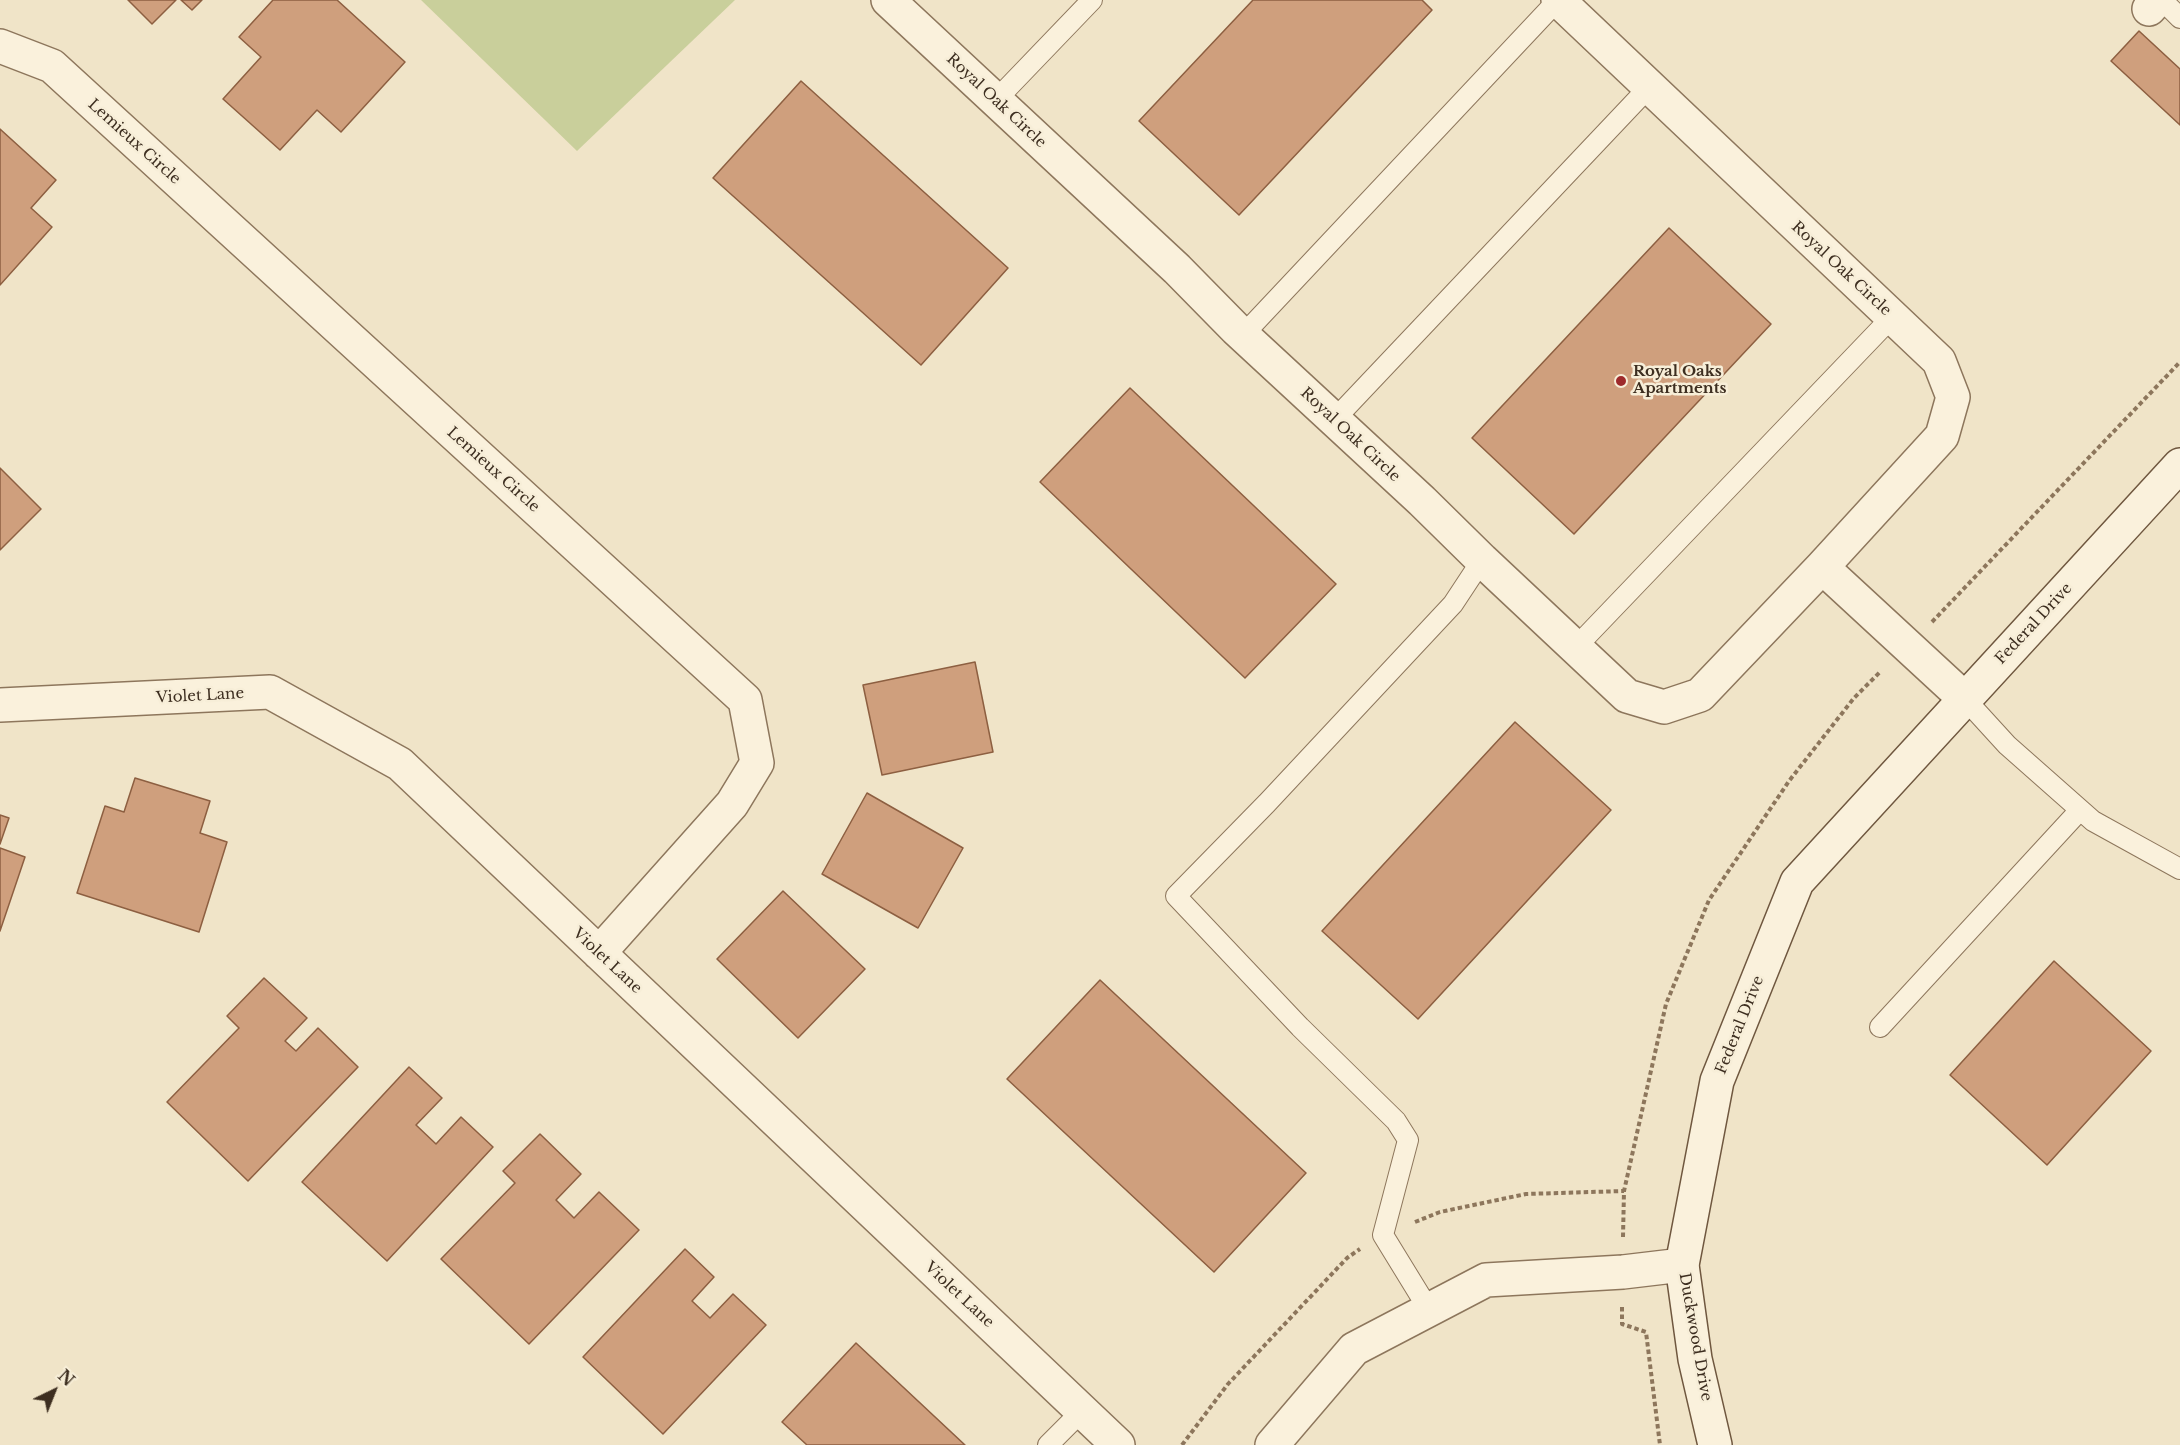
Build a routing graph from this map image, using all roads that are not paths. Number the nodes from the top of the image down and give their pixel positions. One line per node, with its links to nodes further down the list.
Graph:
1 (888, 0): 8 (street, Royal Oak Circle)
2 (1092, 0): 8 (lane)
3 (1558, 0): 7 (street, Royal Oak Circle); 10 (lane)
4 (2156, 3): 5 (lane)
5 (2180, 18)
6 (0, 46): 20 (street, Lemieux Circle)
7 (1650, 86): 9 (street, Royal Oak Circle); 11 (lane)
8 (995, 101): 10 (street, Royal Oak Circle)
9 (1892, 317): 14 (street, Royal Oak Circle); 15 (lane)
10 (1243, 335): 11 (street, Royal Oak Circle)
11 (1334, 420): 13 (street, Royal Oak Circle)
12 (2180, 465): 16 (street, Federal Drive)
13 (1482, 560): 15 (street, Royal Oak Circle); 23 (lane)
14 (1822, 567): 15 (street, Royal Oak Circle); 16 (street)
15 (1576, 647)
16 (1965, 699): 18 (lane); 22 (street, Federal Drive)
17 (0, 705): 20 (street, Violet Lane)
18 (2080, 810): 19 (lane); 21 (lane)
19 (2180, 869)
20 (599, 953): 24 (street, Violet Lane)
21 (1880, 1027)
22 (1682, 1265): 23 (street); 28 (street, Duckwood Drive)
23 (1429, 1310): 27 (street)
24 (1082, 1411): 25 (lane); 26 (street, Violet Lane)
25 (1048, 1445)
26 (1118, 1445)
27 (1272, 1445)
28 (1716, 1445)

